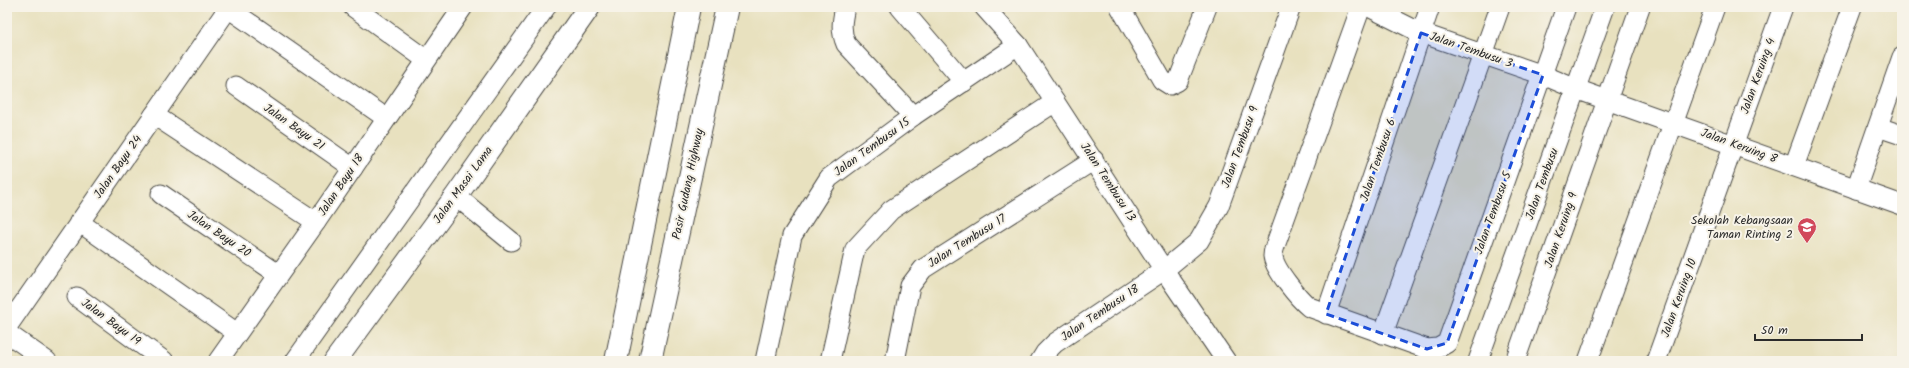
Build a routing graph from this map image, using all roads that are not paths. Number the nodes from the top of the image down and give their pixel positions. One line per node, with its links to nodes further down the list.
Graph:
1 (352, 7): 27 (street)
2 (546, 7): 63 (street)
3 (588, 7): 47 (main road, Jalan Masai Lama)
4 (689, 7): 65 (main road)
5 (727, 7): 66 (main road, Pasir Gudang Highway)
6 (845, 7): 36 (street)
7 (900, 7): 30 (street)
8 (984, 7): 25 (street, Jalan Tembusu 13)
9 (1120, 7): 10 (street)
10 (1207, 7)
11 (1291, 7): 52 (street, Jalan Tembusu 9)
12 (1361, 7): 55 (street)
13 (1369, 7): 24 (street, Jalan Tembusu 3)
14 (1430, 7): 24 (street, Jalan Tembusu 6)
15 (1500, 7): 26 (street)
16 (1566, 7): 29 (street, Jalan Tembusu 5)
17 (1605, 7): 32 (street, Jalan Tembusu)
18 (1640, 7): 33 (street, Jalan Keruing 9)
19 (1715, 7): 38 (street)
20 (1783, 7): 41 (street, Jalan Keruing 4)
21 (1852, 7): 43 (street)
22 (228, 8): 35 (street, Jalan Bayu 24); 37 (street)
23 (460, 8): 27 (street, Jalan Bayu 18)
24 (1421, 33): 26 (street, Jalan Tembusu 3); 55 (street, Jalan Tembusu 6)
25 (1018, 45): 30 (street, Jalan Tembusu 15); 34 (street, Jalan Tembusu 13)
26 (1483, 54): 29 (street, Jalan Tembusu 3); 59 (street)
27 (425, 59): 37 (street, Jalan Bayu 18)
28 (1901, 63): 39 (street)
29 (1543, 75): 32 (street, Jalan Tembusu 3); 59 (street, Jalan Tembusu 5)
30 (964, 82): 36 (street, Jalan Tembusu 15)
31 (236, 86): 44 (street, Jalan Bayu 21)
32 (1576, 89): 33 (street, Jalan Keruing 8); 72 (street, Jalan Tembusu)
33 (1607, 100): 38 (street, Jalan Keruing 8); 73 (street, Jalan Keruing 9)
34 (1055, 102): 42 (street, Jalan Tembusu 13); 68 (street)
35 (154, 115): 49 (street, Jalan Bayu 24); 50 (street)
36 (913, 116): 67 (street, Jalan Tembusu 15)
37 (386, 118): 44 (street, Jalan Bayu 18)
38 (1673, 122): 41 (street, Jalan Keruing 8); 74 (street)
39 (1878, 127): 40 (street); 45 (street)
40 (1902, 135)
41 (1733, 144): 43 (street, Jalan Keruing 8); 75 (street, Jalan Keruing 10)
42 (1094, 160): 52 (street, Jalan Tembusu 13); 69 (street, Jalan Tembusu 17)
43 (1794, 166): 45 (street, Jalan Keruing 8)
44 (353, 168): 50 (street, Jalan Bayu 18)
45 (1856, 189): 48 (street, Jalan Keruing 8)
46 (161, 194): 53 (street, Jalan Bayu 20)
47 (456, 196): 51 (street); 64 (main road, Jalan Masai Lama)
48 (1902, 205)
49 (79, 222): 56 (street, Jalan Bayu 24); 58 (street)
50 (316, 222): 53 (street, Jalan Bayu 18)
51 (511, 242)
52 (1164, 270): 70 (street, Jalan Tembusu 18); 71 (street, Jalan Tembusu 13)
53 (278, 274): 58 (street, Jalan Bayu 18)
54 (77, 297): 61 (street, Jalan Bayu 19)
55 (1326, 314): 59 (street)
56 (7, 327)
57 (7, 333): 60 (street)
58 (237, 333): 62 (street, Jalan Bayu 18)
59 (1383, 334)
60 (47, 361)
61 (164, 361)
62 (218, 361)
63 (295, 361)
64 (335, 361)
65 (616, 361)
66 (650, 361)
67 (766, 361)
68 (830, 361)
69 (895, 361)
70 (1040, 361)
71 (1226, 361)
72 (1478, 361)
73 (1515, 361)
74 (1588, 361)
75 (1656, 361)

